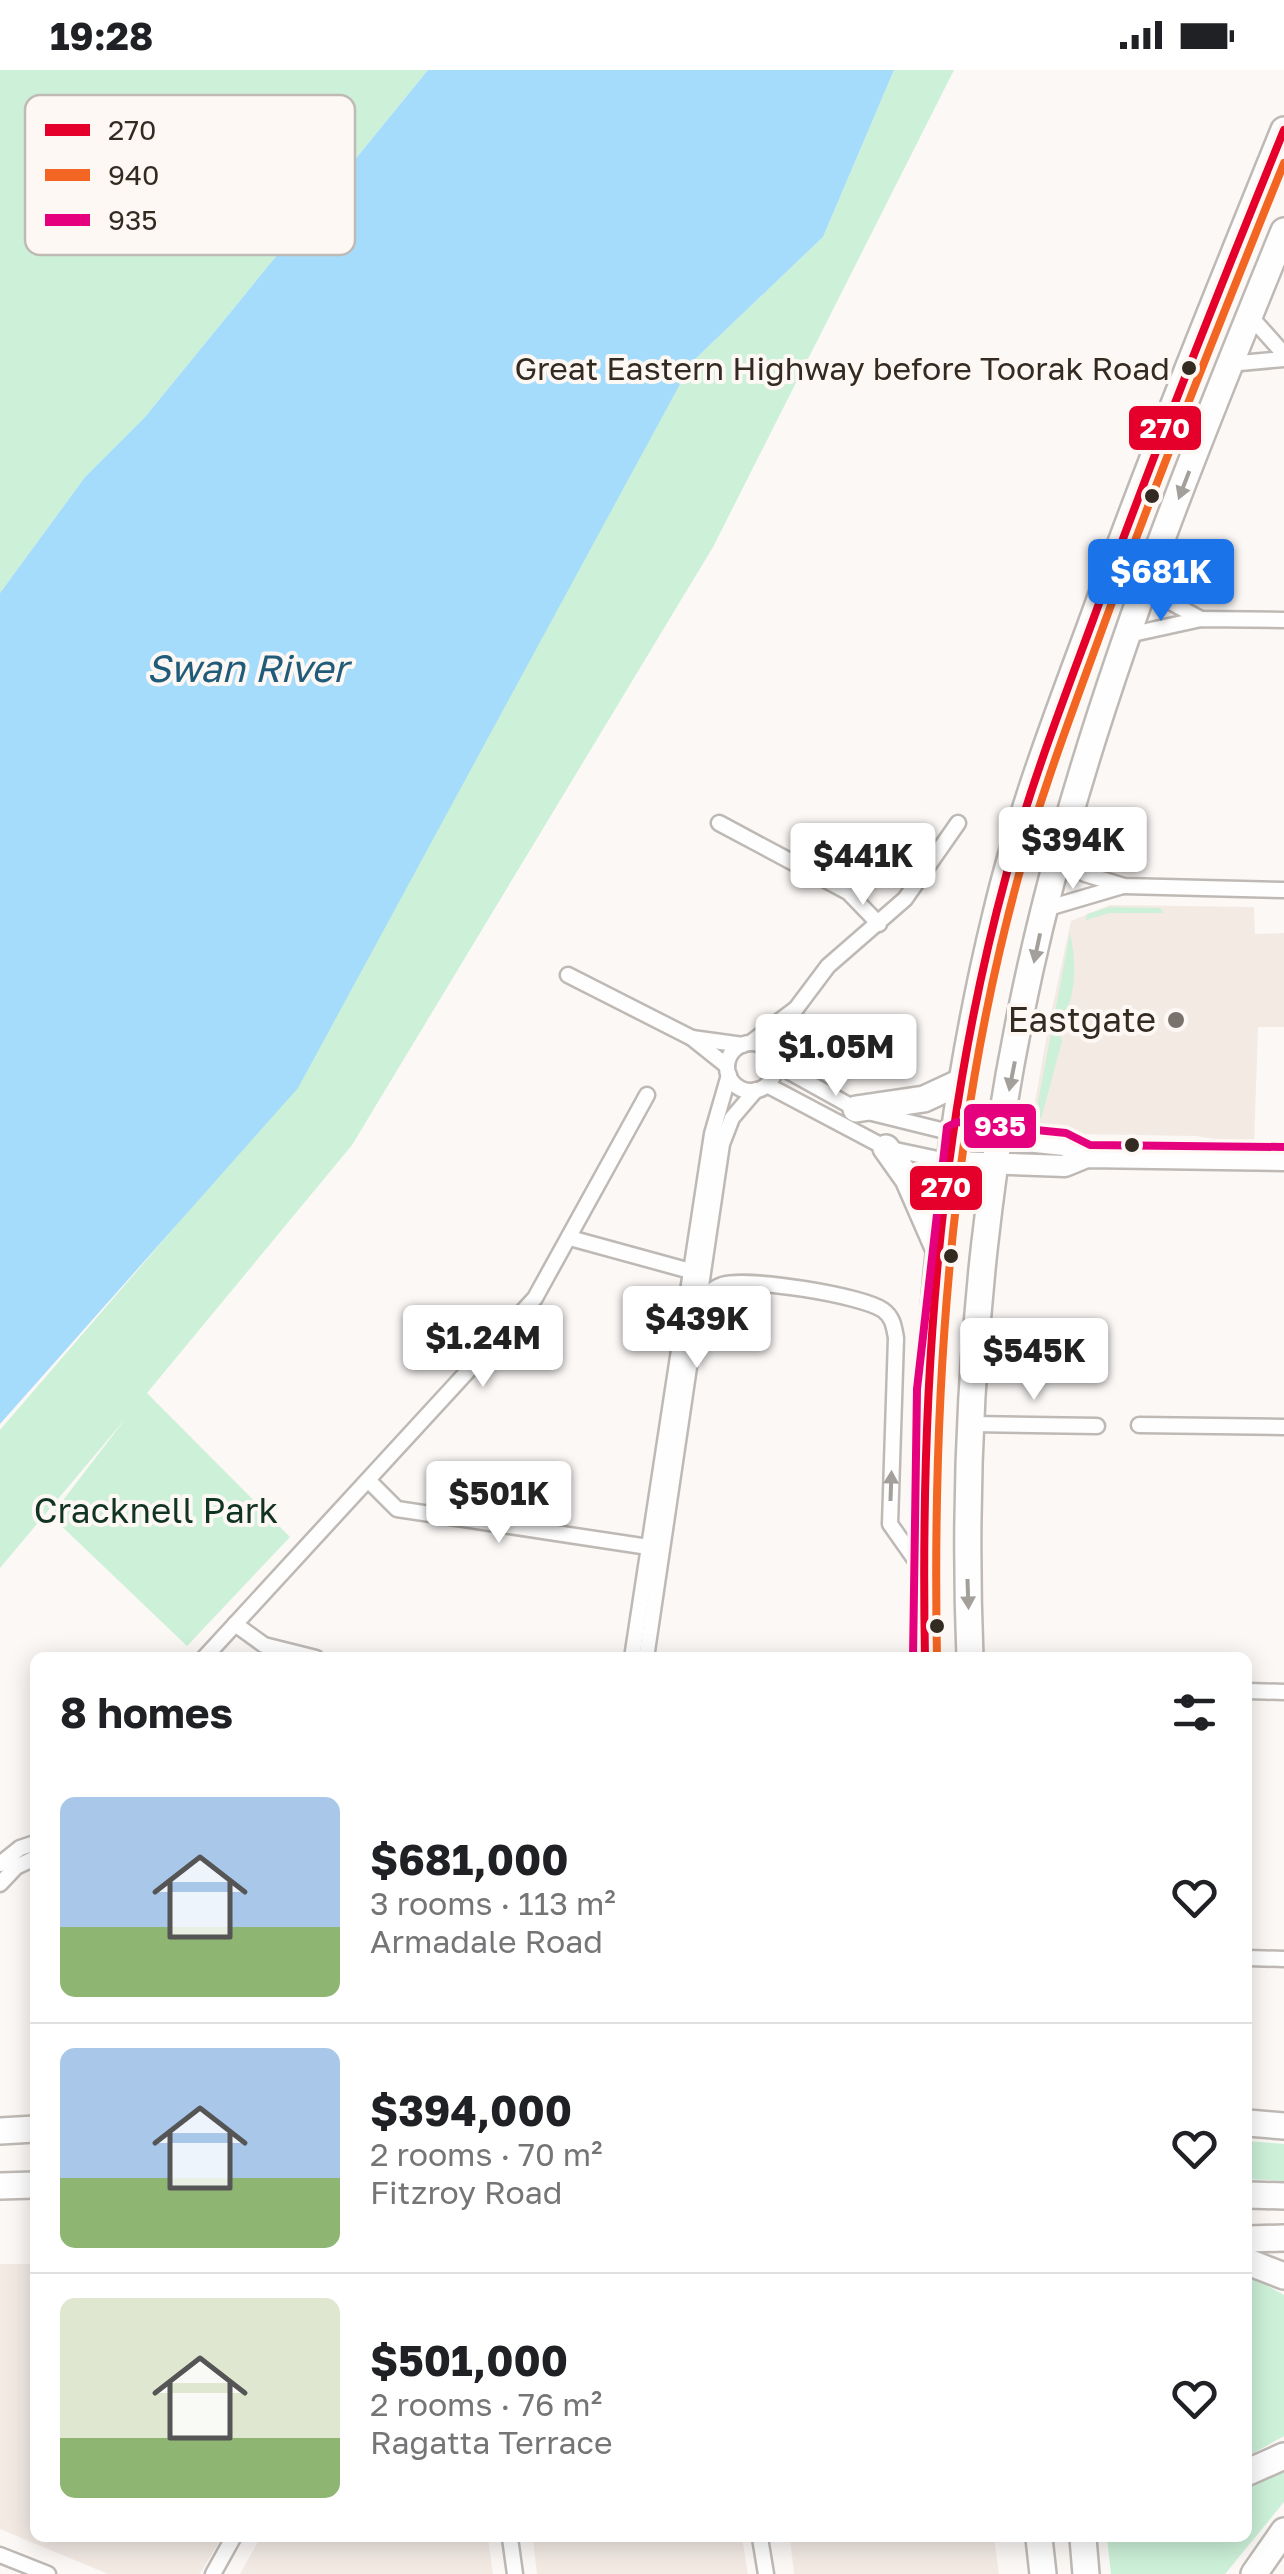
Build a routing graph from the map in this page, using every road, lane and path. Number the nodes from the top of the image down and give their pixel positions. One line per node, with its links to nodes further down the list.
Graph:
1 (1284, 130): 23 (highway)
2 (1284, 231): 3 (highway)
3 (1250, 315): 4 (street); 5 (highway)
4 (1284, 356): 5 (street)
5 (1229, 364): 6 (highway, one-way to 6)
6 (1146, 588): 7 (street); 9 (highway)
7 (1201, 619): 8 (street); 9 (street)
8 (1284, 620)
9 (1128, 636): 12 (highway)
10 (719, 823): 16 (street)
11 (958, 823): 16 (street)
12 (1062, 843): 13 (street); 15 (highway)
13 (1124, 886): 14 (street); 15 (street)
14 (1284, 890)
15 (1045, 909): 29 (highway, one-way to 29)
16 (879, 924): 18 (street)
17 (568, 975): 19 (street)
18 (795, 1010): 20 (street); 21 (street)
19 (692, 1038): 20 (street); 22 (street)
20 (747, 1044): 21 (street); 22 (street)
21 (775, 1062): 24 (street); 26 (street)
22 (728, 1070): 24 (street); 34 (street)
23 (965, 1080): 26 (highway); 27 (highway)
24 (761, 1088): 28 (street); 34 (street)
25 (647, 1095): 32 (street)
26 (856, 1108): 27 (street)
27 (957, 1134): 29 (street); 31 (highway)
28 (886, 1148): 31 (street); 33 (highway)
29 (999, 1153): 30 (street); 31 (street); 36 (highway)
30 (1284, 1160)
31 (952, 1162): 33 (highway)
32 (570, 1238): 34 (street); 40 (street)
33 (940, 1254): 42 (highway)
34 (697, 1273): 35 (street); 41 (street)
35 (698, 1305): 41 (street); 42 (street, one-way to 35)
36 (971, 1424): 38 (street); 49 (highway, one-way to 49)
37 (1139, 1425): 39 (street)
38 (1097, 1426)
39 (1284, 1427)
40 (370, 1482): 41 (street); 43 (street)
41 (653, 1548): 46 (street); 47 (street)
42 (924, 1573): 48 (highway)
43 (235, 1624): 44 (street); 45 (street)
44 (209, 1652)
45 (292, 1652)
46 (633, 1652)
47 (646, 1652)
48 (925, 1652)
49 (970, 1652)
50 (1252, 1691): 51 (street)
51 (1284, 1692)
52 (30, 1845): 54 (street)
53 (30, 1860): 55 (street)
54 (0, 1864)
55 (0, 1884)
56 (1252, 1958): 57 (street)
57 (1284, 1959)
58 (1252, 2123): 59 (highway)
59 (1284, 2126)
60 (30, 2129): 61 (highway)
61 (0, 2130)
62 (30, 2185): 63 (highway)
63 (0, 2186)
64 (1252, 2195): 65 (highway)
65 (1284, 2196)
66 (1284, 2238): 67 (highway)
67 (1252, 2239)
68 (1252, 2264): 69 (highway)
69 (1284, 2276)
70 (1284, 2456): 71 (highway)
71 (1252, 2470)
72 (1284, 2531): 85 (highway)
73 (230, 2542): 80 (street)
74 (511, 2542): 81 (street)
75 (761, 2542): 82 (street)
76 (1039, 2542): 83 (highway)
77 (1083, 2542): 84 (highway)
78 (0, 2555): 79 (street)
79 (48, 2574)
80 (213, 2574)
81 (515, 2574)
82 (766, 2574)
83 (1043, 2574)
84 (1086, 2574)
85 (1254, 2574)

